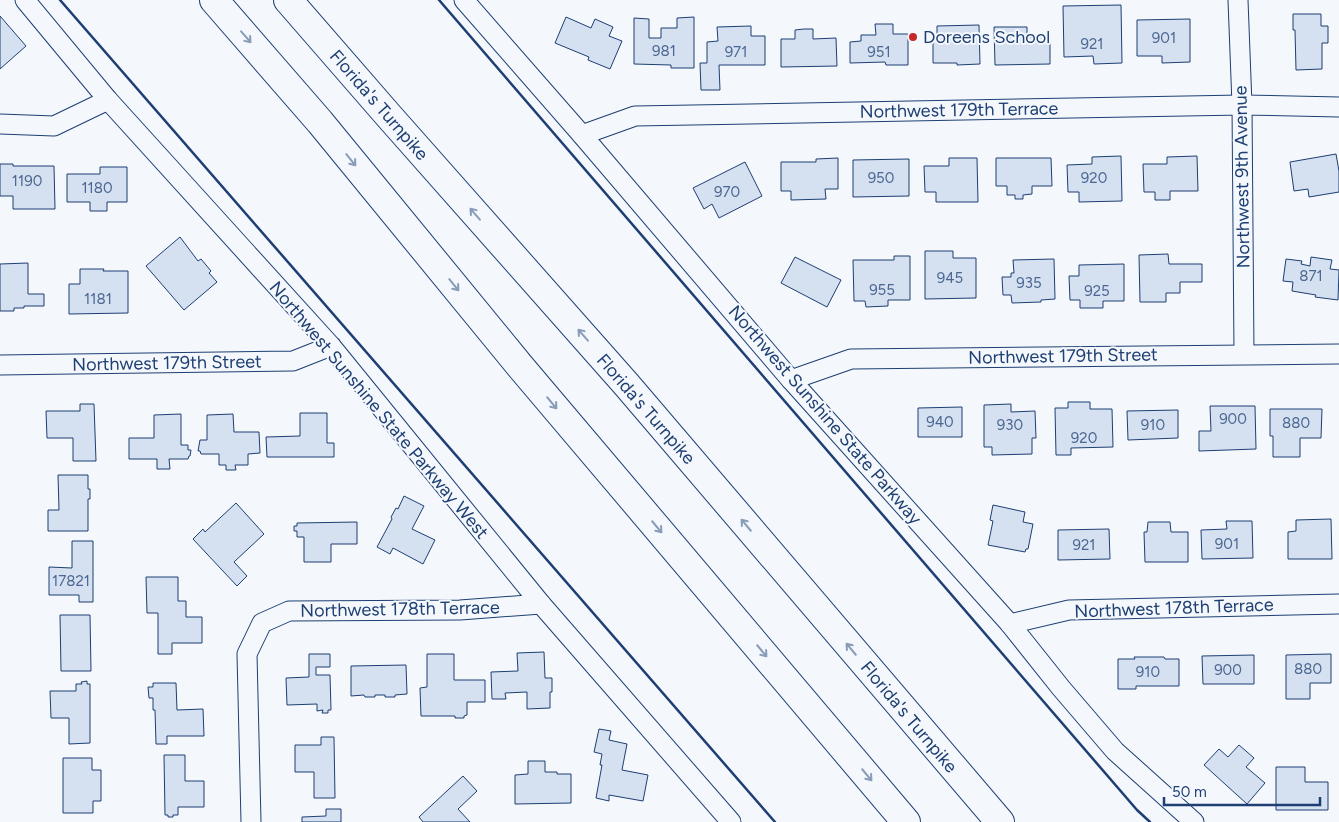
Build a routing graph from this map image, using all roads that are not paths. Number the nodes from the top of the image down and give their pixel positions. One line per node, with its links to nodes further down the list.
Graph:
1 (25, 0): 6 (street, Northwest Sunshine State Parkway West)
2 (214, 0): 21 (highway, one-way to 21)
3 (288, 0): 22 (highway, Florida's Turnpike, one-way to 3)
4 (464, 0): 10 (street, Northwest Sunshine State Parkway)
5 (1238, 0): 7 (street, Northwest 9th Avenue)
6 (108, 100): 9 (street); 11 (street, Northwest Sunshine State Parkway West)
7 (1242, 105): 8 (street, Northwest 179th Terrace); 10 (street, Northwest 179th Terrace); 12 (street, Northwest 9th Avenue)
8 (1339, 107)
9 (0, 124)
10 (582, 134): 15 (street, Northwest Sunshine State Parkway)
11 (331, 346): 14 (street, Northwest 179th Street); 16 (street, Northwest Sunshine State Parkway West)
12 (1244, 354): 13 (street, Northwest 179th Street); 15 (street, Northwest 179th Street)
13 (1339, 354)
14 (0, 365)
15 (791, 380): 18 (street, Northwest Sunshine State Parkway)
16 (541, 604): 19 (street, Northwest 178th Terrace); 20 (street, Northwest Sunshine State Parkway West)
17 (1339, 604): 18 (street, Northwest 178th Terrace)
18 (1010, 624): 23 (street, Northwest Sunshine State Parkway)
19 (250, 822)
20 (731, 822)
21 (906, 822)
22 (1000, 822)
23 (1194, 822)

